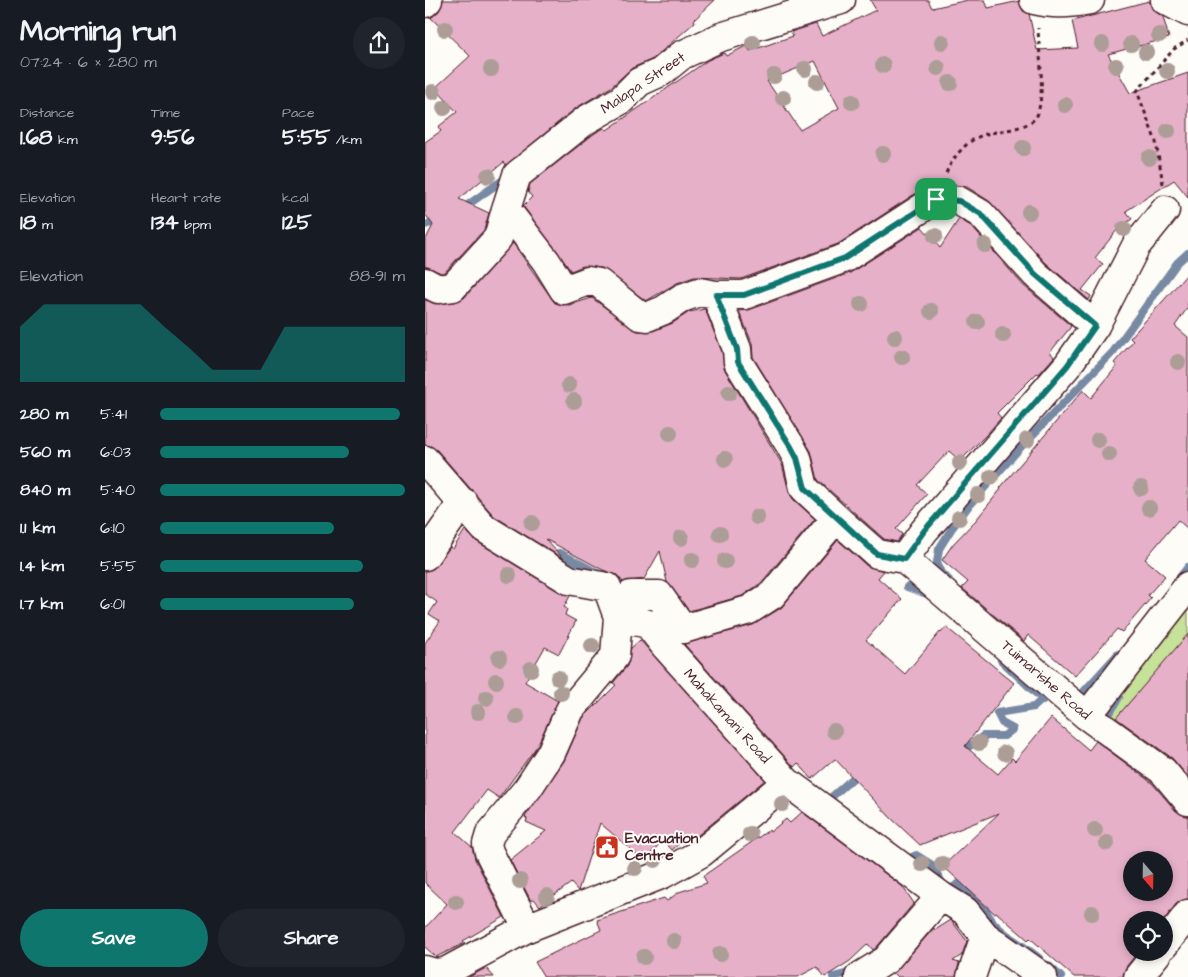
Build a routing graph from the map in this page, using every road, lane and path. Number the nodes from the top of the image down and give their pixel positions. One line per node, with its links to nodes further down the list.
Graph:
1 (428, 0): 5 (street)
2 (841, 0): 10 (street, Malapa Street)
3 (1090, 0): 6 (street)
4 (1165, 0): 7 (street)
5 (425, 3)
6 (1036, 10): 9 (path)
7 (1188, 12)
8 (1188, 40): 11 (path)
9 (936, 199): 13 (street); 14 (street)
10 (507, 209): 12 (street); 13 (street)
11 (1165, 210): 14 (street)
12 (425, 282)
13 (716, 295): 17 (street)
14 (1095, 326): 19 (street)
15 (425, 460): 16 (street)
16 (463, 502): 18 (street); 21 (street)
17 (837, 518): 19 (street); 21 (street)
18 (425, 556)
19 (904, 559): 22 (street, Tuimarishe Road)
20 (1188, 586): 22 (street)
21 (619, 617): 23 (street, Mahakamani Road); 27 (street)
22 (1087, 716): 24 (street, Tuimarishe Road)
23 (787, 782): 25 (street, Mahakamani Road); 27 (street)
24 (1188, 801)
25 (941, 896): 29 (street, Mahakamani Road); 32 (street)
26 (1188, 914): 28 (street)
27 (527, 928): 31 (street)
28 (1173, 933)
29 (985, 936): 33 (street); 34 (street, Mahakamani Road)
30 (1151, 961): 35 (street)
31 (425, 970)
32 (859, 977)
33 (971, 977)
34 (1043, 977)
35 (1138, 977)

